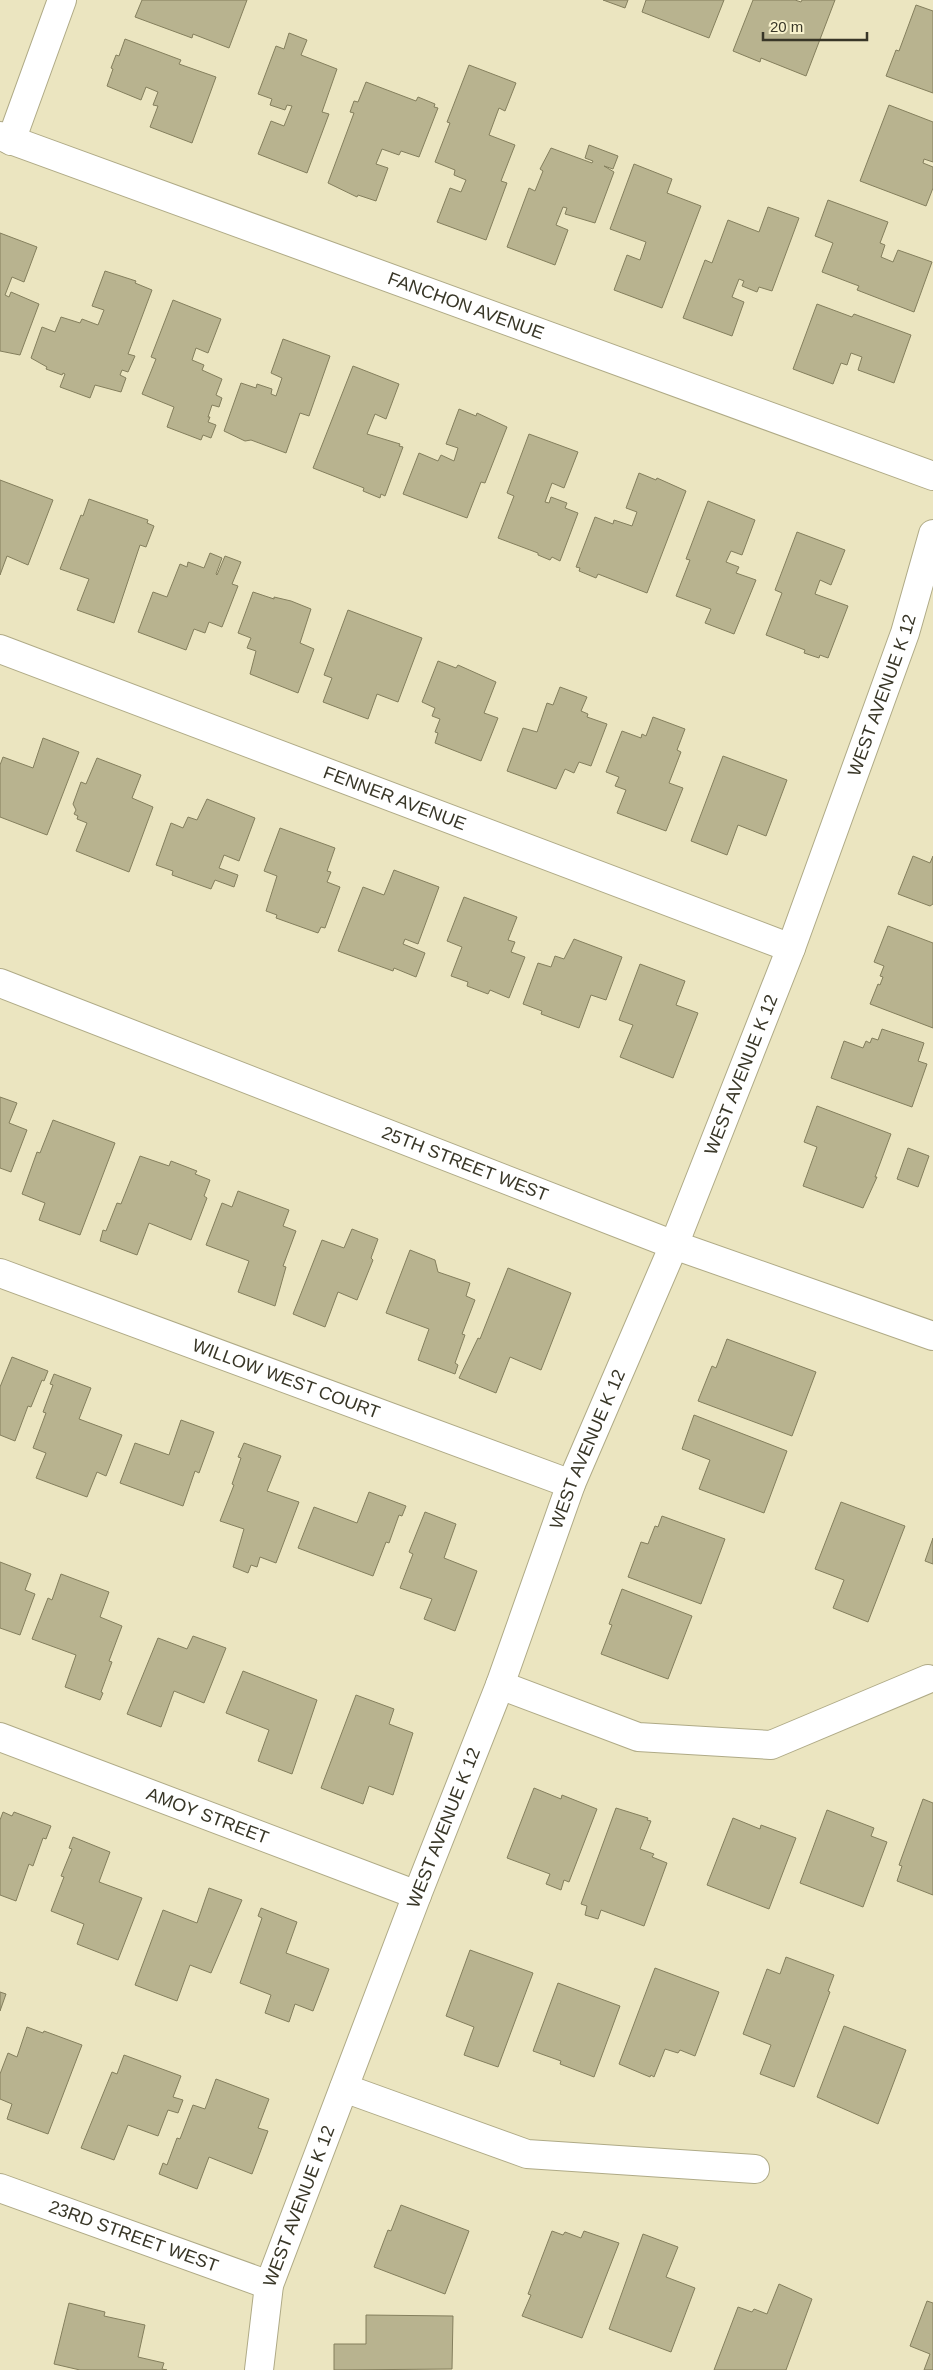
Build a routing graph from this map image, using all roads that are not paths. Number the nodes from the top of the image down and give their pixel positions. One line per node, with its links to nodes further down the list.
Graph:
1 (62, 0): 2 (street)
2 (6, 138): 3 (street, FANCHON AVENUE)
3 (933, 476)
4 (933, 534): 6 (street, WEST AVENUE K 12)
5 (0, 649): 6 (street, FENNER AVENUE)
6 (791, 948): 8 (street, WEST AVENUE K 12)
7 (0, 983): 8 (street, 25TH STREET WEST)
8 (674, 1245): 10 (street, 25TH STREET WEST); 11 (street, WEST AVENUE K 12)
9 (0, 1273): 11 (street, WILLOW WEST COURT)
10 (933, 1336)
11 (572, 1484): 13 (street, WEST AVENUE K 12)
12 (928, 1679): 13 (street)
13 (500, 1685): 15 (street, WEST AVENUE K 12)
14 (0, 1737): 15 (street, AMOY STREET)
15 (417, 1895): 16 (street, WEST AVENUE K 12)
16 (344, 2088): 17 (street); 19 (street, WEST AVENUE K 12)
17 (755, 2169)
18 (0, 2188): 19 (street, 23RD STREET WEST)
19 (269, 2284): 20 (street, WEST AVENUE K 12)
20 (259, 2370)

